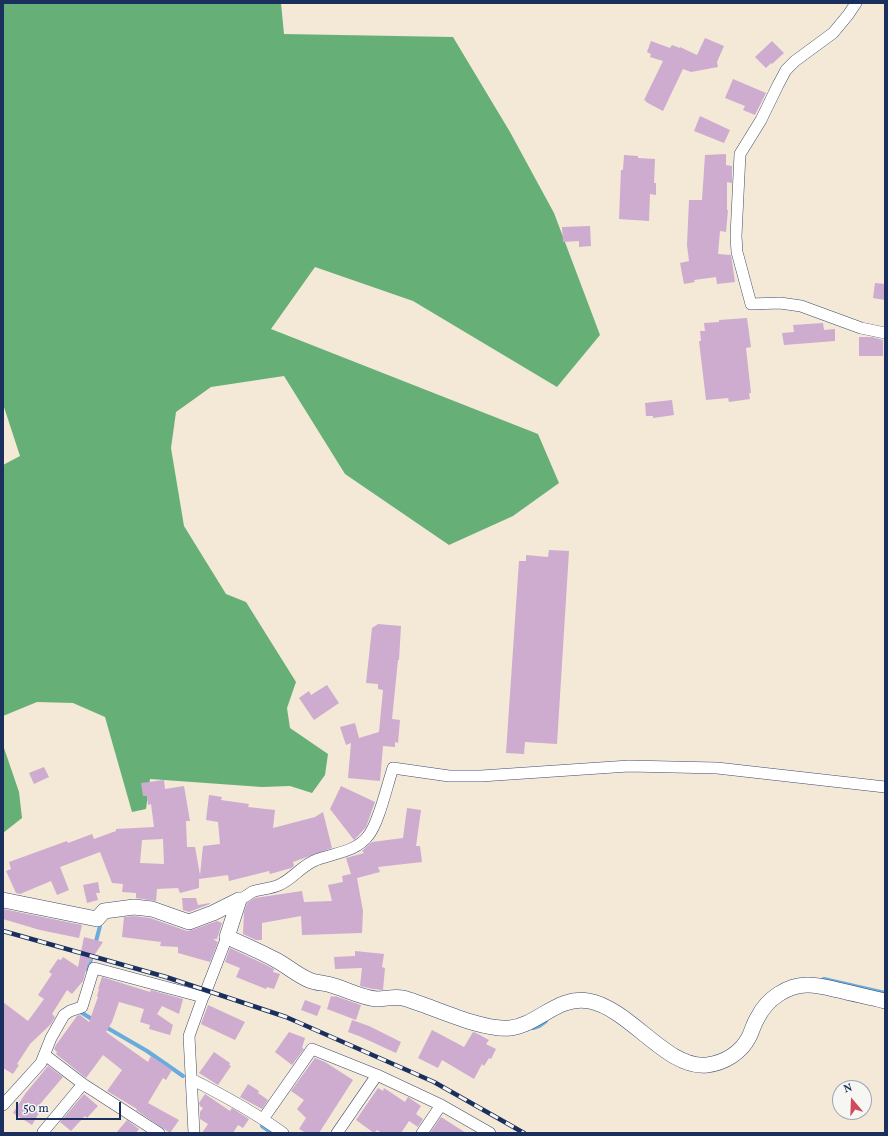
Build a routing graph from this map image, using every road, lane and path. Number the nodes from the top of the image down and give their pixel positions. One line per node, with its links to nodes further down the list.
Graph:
1 (856, 3): 2 (street)
2 (885, 332)
3 (885, 787): 5 (street)
4 (3, 900): 5 (main road)
5 (239, 900): 6 (main road)
6 (227, 937): 7 (street); 8 (main road)
7 (202, 997): 9 (street); 11 (street)
8 (885, 1000)
9 (47, 1057): 12 (street); 13 (street)
10 (378, 1075): 14 (street); 15 (street); 20 (street)
11 (191, 1079): 15 (street); 18 (street)
12 (83, 1084): 16 (street); 17 (street)
13 (3, 1105)
14 (441, 1105): 21 (street); 22 (street)
15 (263, 1119): 19 (street)
16 (45, 1133)
17 (159, 1133)
18 (194, 1133)
19 (283, 1133)
20 (337, 1133)
21 (422, 1133)
22 (490, 1133)

